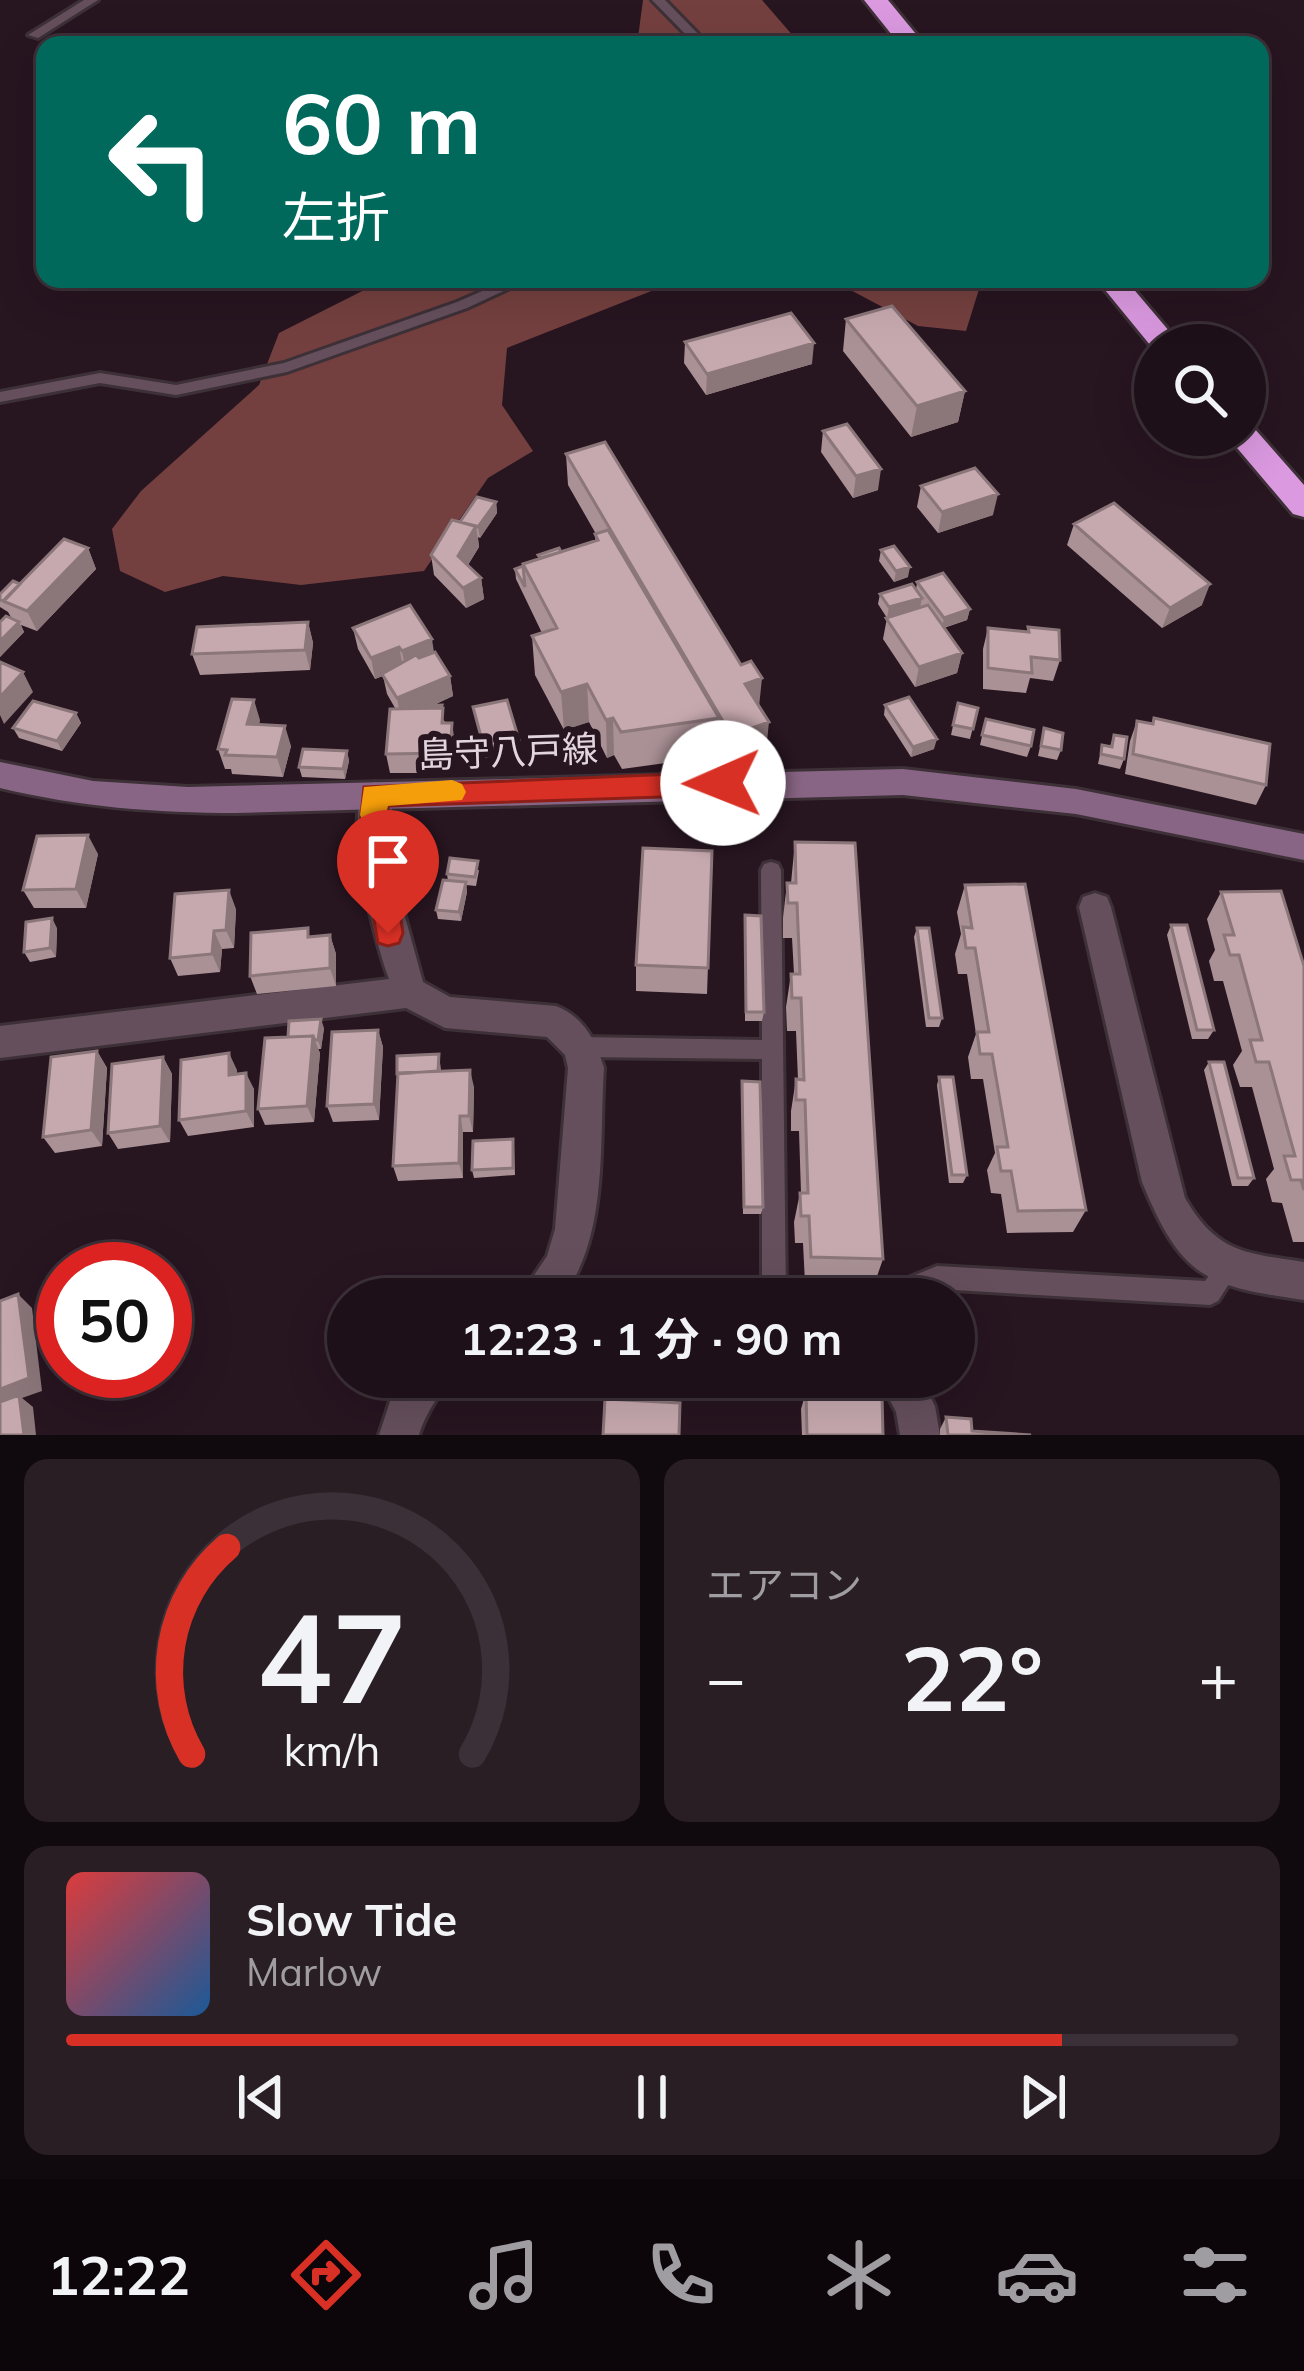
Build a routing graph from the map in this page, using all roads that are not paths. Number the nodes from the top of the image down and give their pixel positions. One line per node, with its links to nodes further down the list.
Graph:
1 (92, 0): 4 (lane)
2 (658, 0): 5 (lane)
3 (876, 0): 6 (highway)
4 (34, 35)
5 (694, 36)
6 (906, 36)
7 (501, 288): 10 (lane)
8 (1118, 288): 9 (highway)
9 (1148, 324)
10 (0, 397)
11 (1261, 456): 12 (highway)
12 (1304, 506)
13 (0, 775): 14 (main road, 島守八戸線)
14 (374, 795): 15 (main road, 島守八戸線); 18 (street)
15 (1304, 847)
16 (770, 870): 21 (lane)
17 (1094, 907): 22 (street)
18 (410, 992): 19 (street); 20 (street)
19 (0, 1042)
20 (580, 1047): 21 (lane); 23 (street)
21 (772, 1050): 24 (lane)
22 (1227, 1270): 25 (lane); 26 (street)
23 (554, 1278)
24 (774, 1278)
25 (975, 1279)
26 (1304, 1281)
27 (410, 1398): 29 (street)
28 (910, 1398): 30 (street)
29 (399, 1435)
30 (920, 1435)

